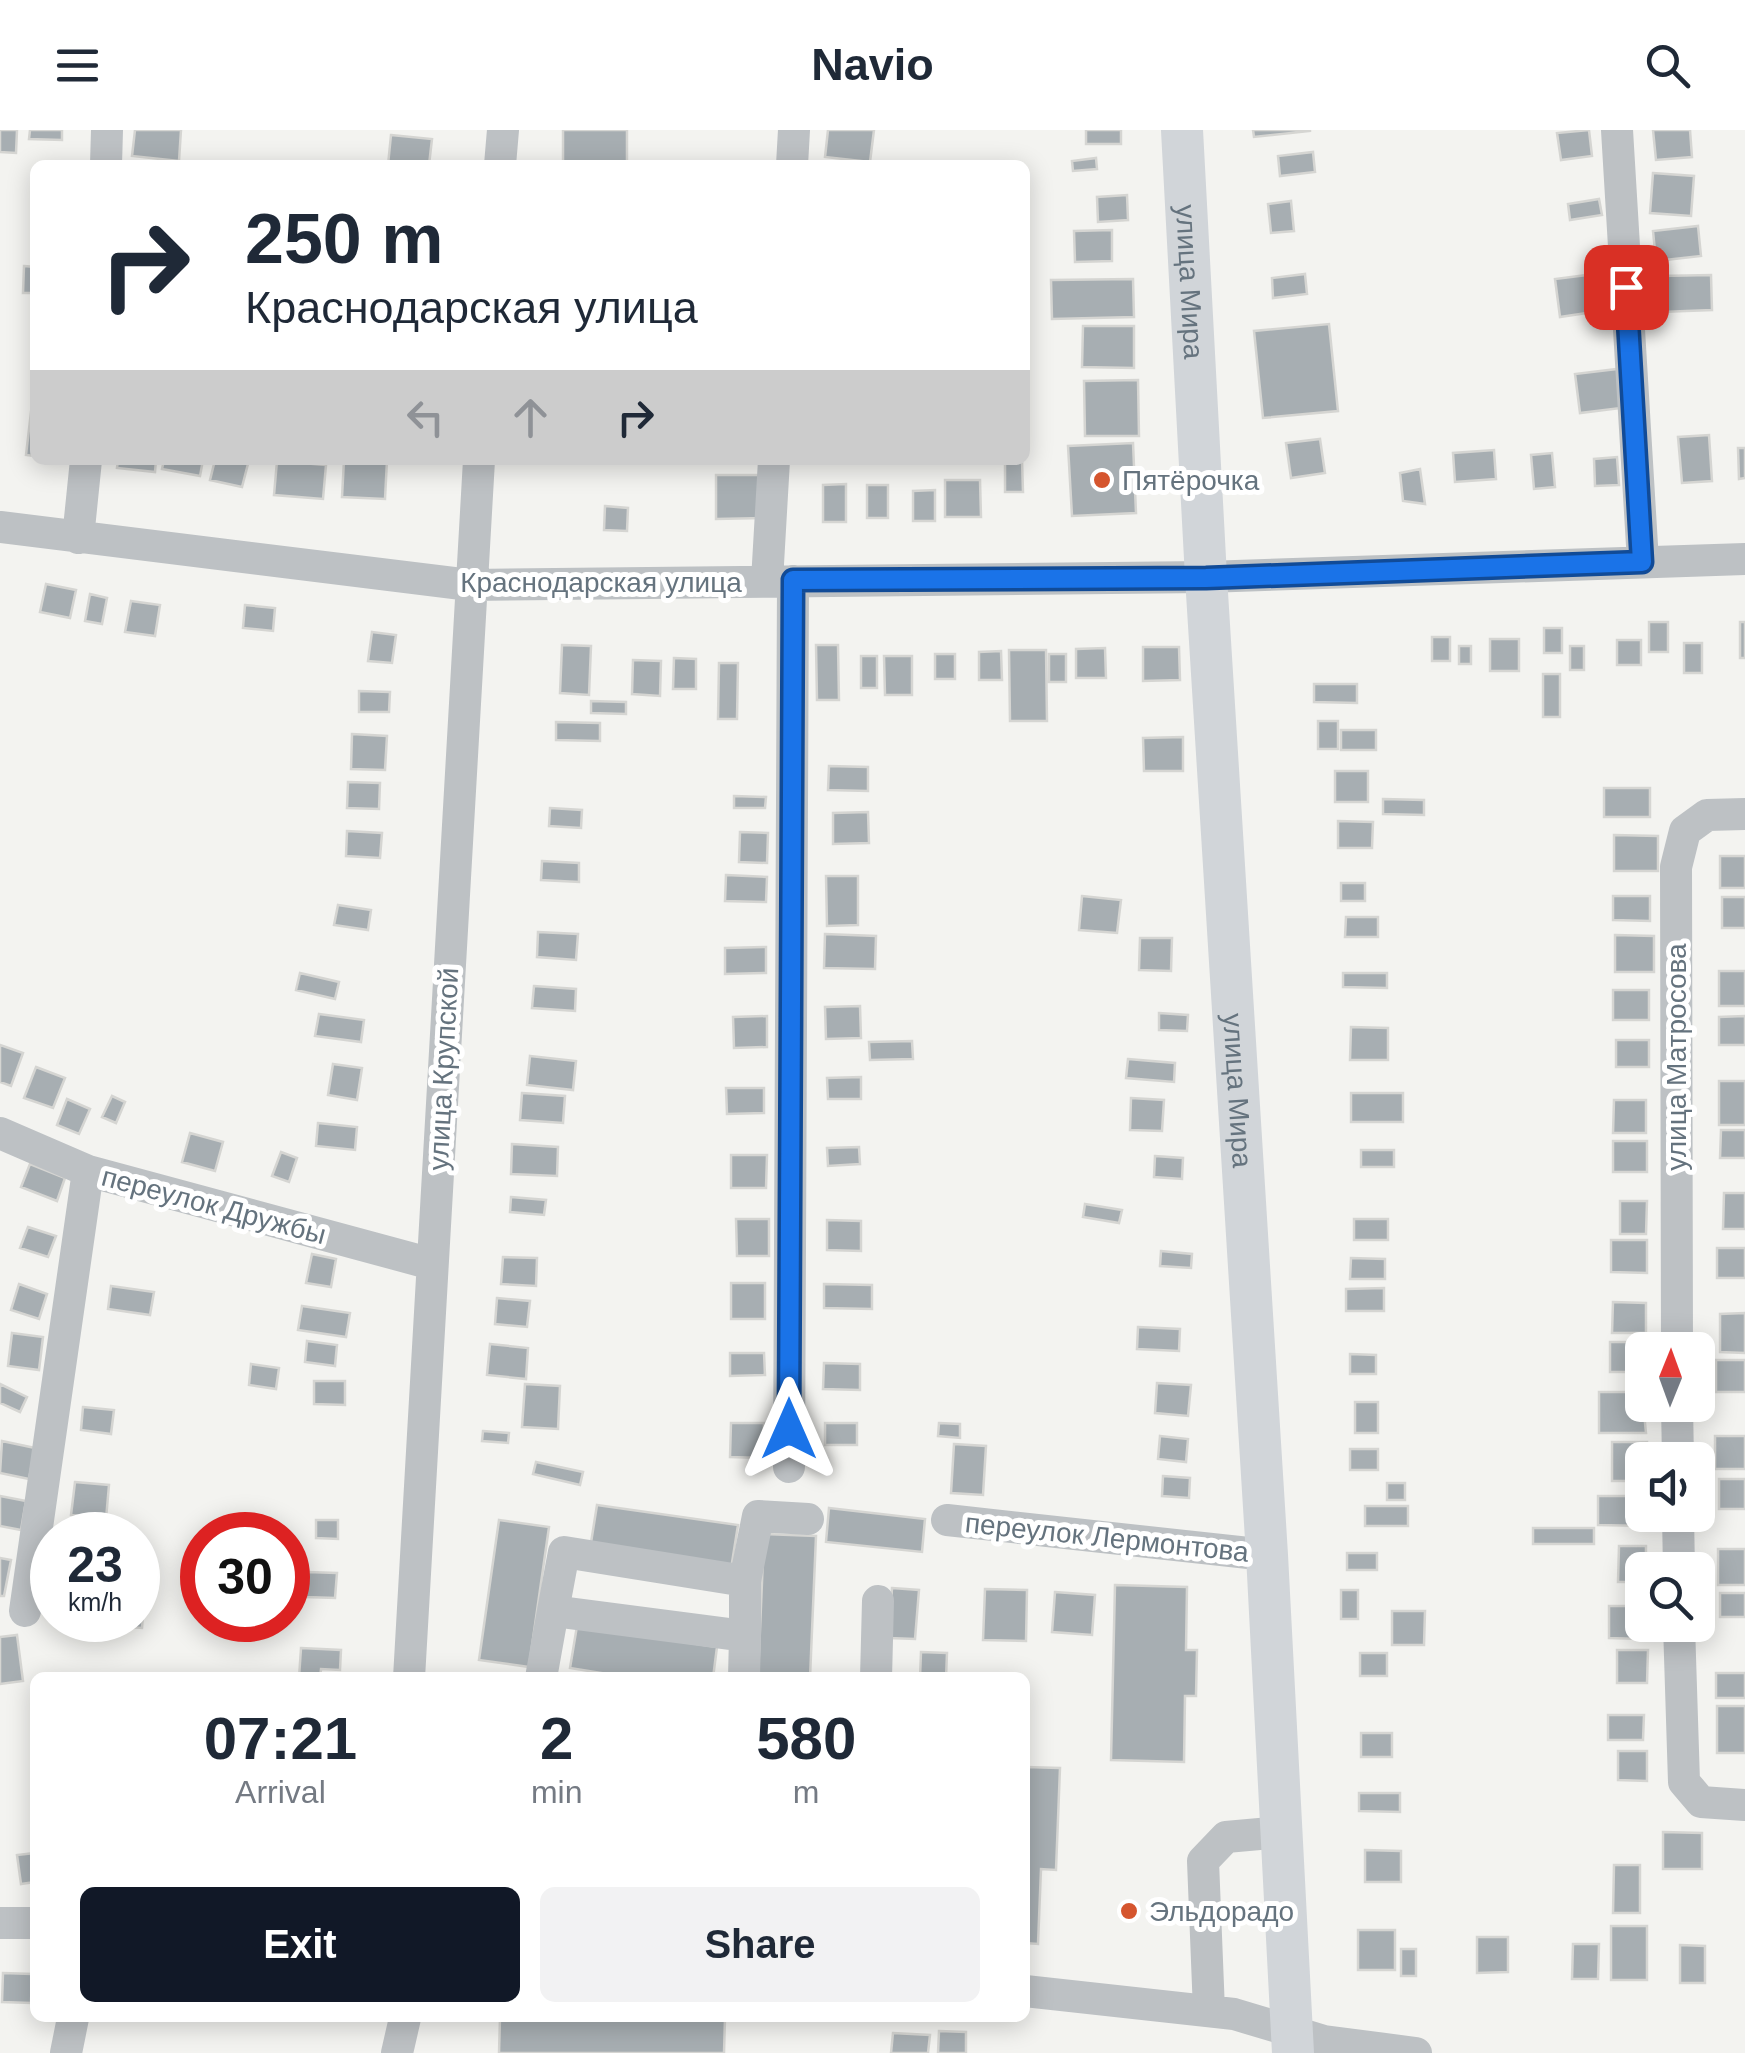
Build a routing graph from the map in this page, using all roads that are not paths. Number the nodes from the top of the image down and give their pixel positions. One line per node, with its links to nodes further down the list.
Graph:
1 (107, 130): 6 (street)
2 (503, 130): 7 (street)
3 (794, 130): 8 (street)
4 (1182, 130): 16 (main road, улица Мира)
5 (1617, 130): 15 (street)
6 (106, 160)
7 (500, 160)
8 (792, 160)
9 (85, 465): 13 (street)
10 (479, 465): 18 (street, улица Крупской)
11 (774, 465): 17 (street)
12 (0, 527): 13 (street, Краснодарская улица)
13 (78, 538): 18 (street, Краснодарская улица)
14 (1745, 559): 15 (street, Краснодарская улица)
15 (1642, 562): 16 (street, Краснодарская улица)
16 (1206, 578): 17 (street, Краснодарская улица); 27 (main road, улица Мира)
17 (780, 581): 18 (street, Краснодарская улица); 24 (street)
18 (470, 585): 22 (street, улица Крупской)
19 (1745, 814): 23 (street, улица Матросова)
20 (0, 1134): 21 (street, переулок Дружбы)
21 (88, 1171): 22 (street, переулок Дружбы); 31 (street)
22 (432, 1264): 34 (street, улица Крупской)
23 (1677, 1332)
24 (789, 1468)
25 (808, 1519): 28 (street)
26 (947, 1520): 27 (street, переулок Лермонтова)
27 (1267, 1555): 39 (main road, улица Мира)
28 (745, 1580): 30 (street); 32 (street)
29 (878, 1601): 37 (street)
30 (553, 1611): 32 (street); 35 (street)
31 (25, 1612)
32 (745, 1636): 36 (street)
33 (1680, 1642): 38 (street)
34 (409, 1672)
35 (542, 1672)
36 (744, 1672)
37 (876, 1672)
38 (1745, 1805)
39 (1282, 1832): 43 (street); 46 (main road, улица Мира)
40 (30, 1923): 41 (street)
41 (0, 1924)
42 (1030, 1992): 43 (street)
43 (1208, 2011): 46 (street)
44 (72, 2022): 47 (street)
45 (404, 2022): 48 (street)
46 (1292, 2042): 49 (street)
47 (66, 2053)
48 (397, 2053)
49 (1416, 2053)

